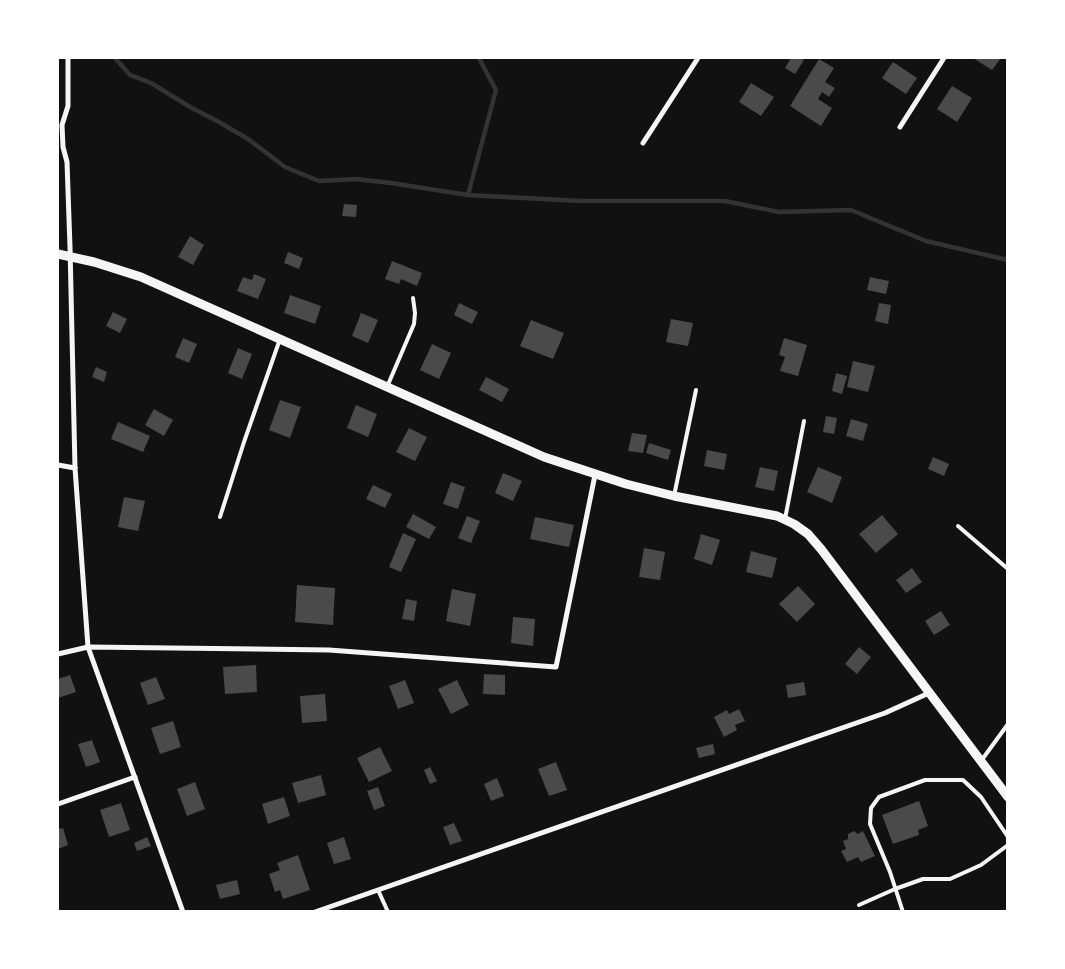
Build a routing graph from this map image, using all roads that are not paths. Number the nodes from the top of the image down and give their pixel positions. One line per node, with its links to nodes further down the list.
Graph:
1 (68, 58): 6 (street)
2 (698, 58): 5 (street)
3 (944, 58): 4 (street)
4 (900, 127)
5 (643, 143)
6 (60, 147): 8 (street)
7 (58, 254): 8 (street)
8 (70, 256): 10 (street); 15 (street)
9 (413, 298): 11 (lane)
10 (280, 339): 11 (street); 18 (lane)
11 (386, 387): 16 (street)
12 (696, 390): 17 (lane)
13 (804, 421): 19 (lane)
14 (58, 465): 15 (street)
15 (75, 468): 22 (street)
16 (595, 475): 17 (street); 22 (street)
17 (674, 496): 19 (street)
18 (220, 517)
19 (784, 519): 24 (street)
20 (958, 526): 21 (lane)
21 (1008, 569)
22 (88, 647): 23 (street); 27 (street)
23 (58, 654)
24 (928, 693): 26 (street); 33 (street)
25 (1008, 724): 26 (lane)
26 (981, 762): 28 (street)
27 (135, 777): 29 (street); 35 (street)
28 (1008, 797)
29 (58, 804)
30 (1008, 837): 32 (lane)
31 (1008, 845): 32 (lane)
32 (895, 888): 34 (lane); 38 (lane)
33 (378, 890): 36 (street); 37 (lane)
34 (859, 905)
35 (183, 912)
36 (314, 912)
37 (388, 912)
38 (903, 912)

